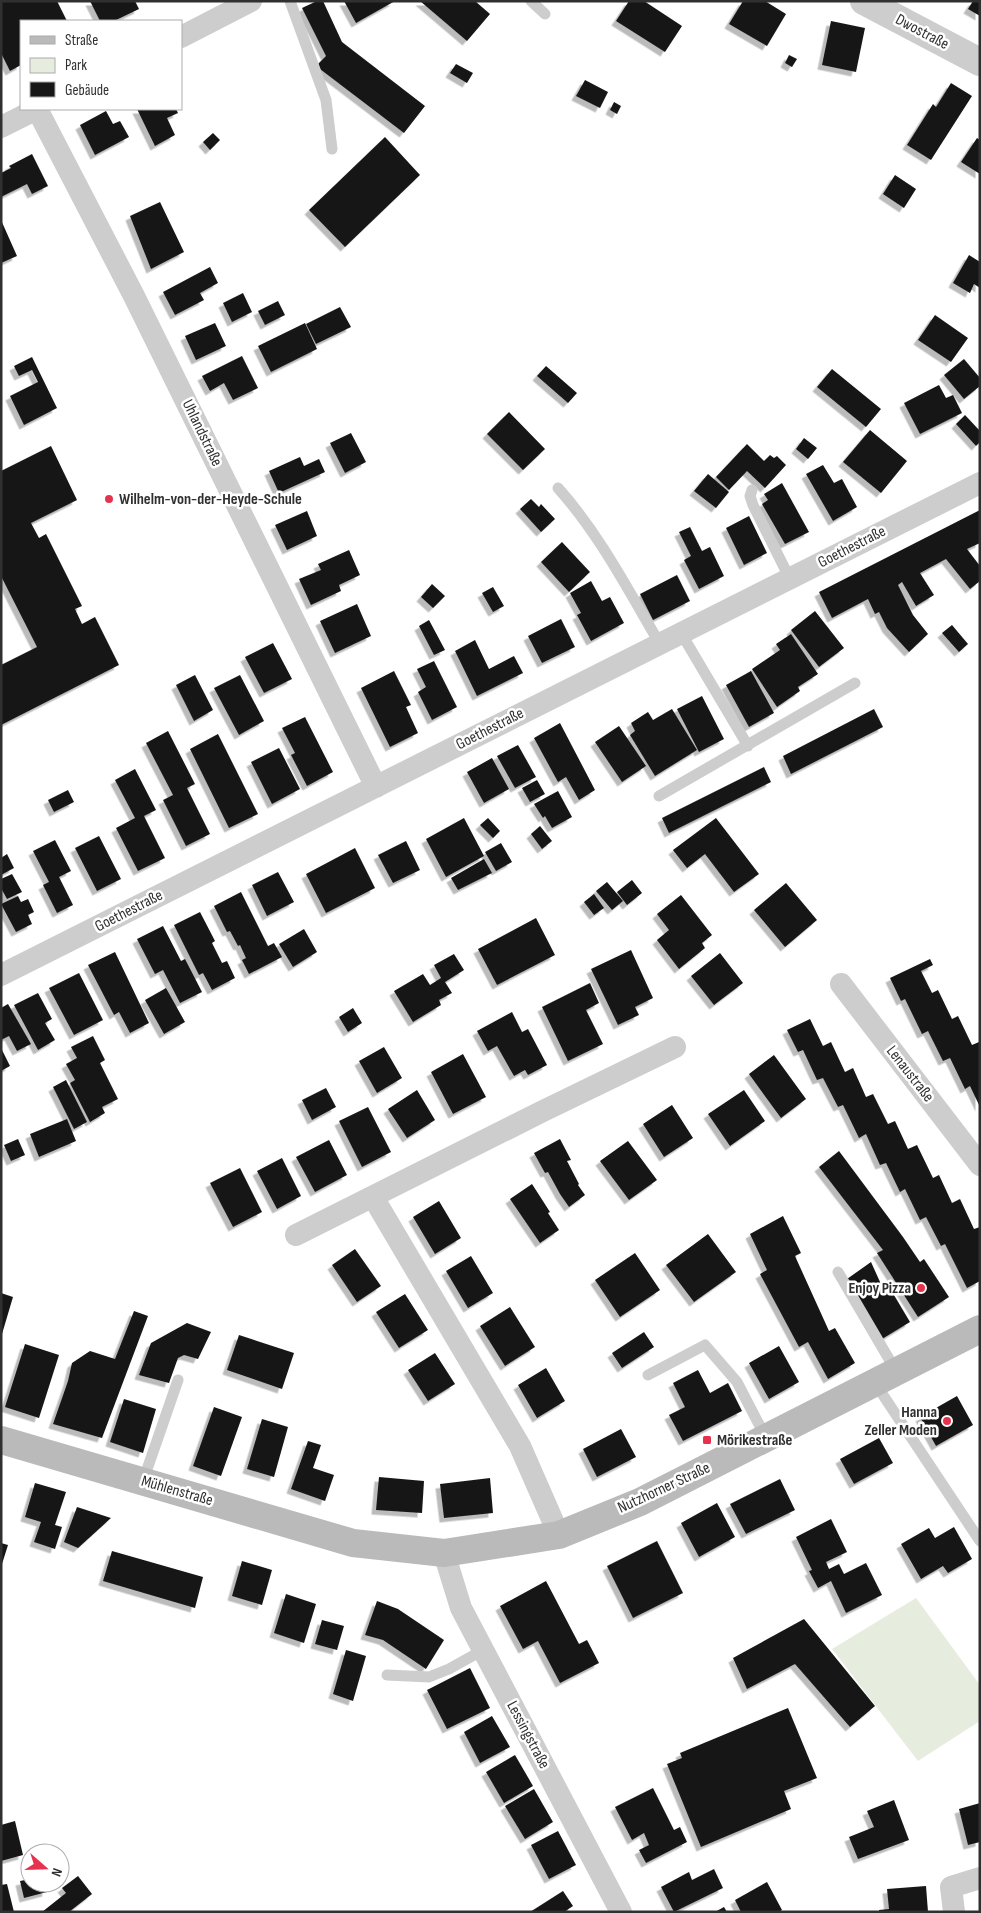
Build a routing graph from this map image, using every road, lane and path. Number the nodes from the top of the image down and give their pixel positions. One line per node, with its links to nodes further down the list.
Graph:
1 (251, 1): 5 (street)
2 (290, 1): 12 (lane)
3 (530, 1): 6 (lane)
4 (864, 1): 8 (street, Dwostraße)
5 (220, 10): 7 (street)
6 (546, 14)
7 (182, 36)
8 (980, 62)
9 (35, 110): 11 (street)
10 (38, 110): 21 (street, Uhlandstraße)
11 (1, 127)
12 (332, 149)
13 (980, 483): 16 (street, Goethestraße)
14 (558, 488): 18 (lane)
15 (752, 490): 16 (lane)
16 (790, 579): 17 (street, Goethestraße)
17 (681, 633): 18 (street, Goethestraße); 20 (lane)
18 (660, 644): 21 (street, Goethestraße)
19 (854, 683): 20 (lane)
20 (748, 746): 22 (lane)
21 (376, 787): 23 (street, Goethestraße)
22 (658, 796)
23 (1, 976)
24 (841, 984): 26 (street, Lenaustraße)
25 (675, 1047): 27 (street)
26 (980, 1165)
27 (372, 1197): 28 (street); 37 (street)
28 (296, 1235)
29 (838, 1272): 32 (lane)
30 (980, 1329): 32 (main road, Nutzhorner Straße)
31 (648, 1375): 34 (lane)
32 (886, 1377): 34 (main road, Nutzhorner Straße); 38 (lane)
33 (178, 1380): 36 (lane)
34 (766, 1438): 37 (main road, Nutzhorner Straße)
35 (1, 1440): 36 (main road, Mühlenstraße)
36 (143, 1481): 39 (main road, Mühlenstraße)
37 (558, 1535): 40 (main road, Nutzhorner Straße)
38 (980, 1541)
39 (353, 1542): 40 (main road, Nutzhorner Straße)
40 (444, 1553): 41 (street, Lessingstraße)
41 (483, 1650): 42 (lane); 44 (street, Lessingstraße)
42 (388, 1675)
43 (980, 1878): 45 (street)
44 (621, 1912)
45 (954, 1912)

